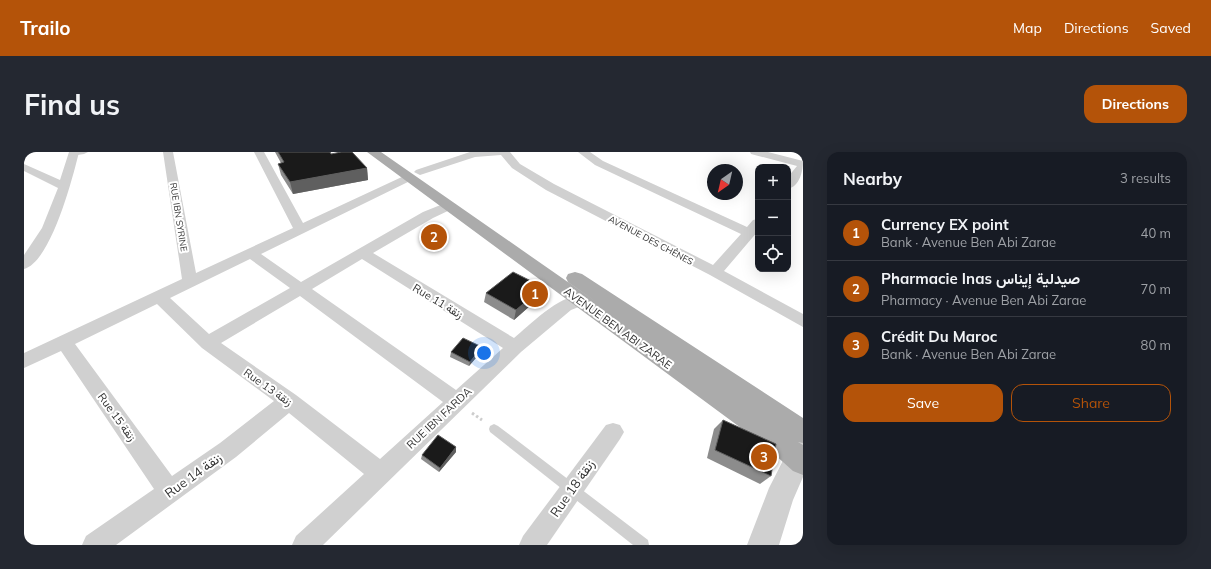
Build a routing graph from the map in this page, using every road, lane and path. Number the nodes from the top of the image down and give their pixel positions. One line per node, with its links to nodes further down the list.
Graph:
1 (168, 152): 21 (street, RUE IBN SYRINE)
2 (259, 152): 16 (street)
3 (373, 152): 11 (main road, AVENUE BEN ABI ZARAE)
4 (390, 152): 11 (main road, AVENUE BEN ABI ZARAE)
5 (503, 152): 11 (street); 20 (street, AVENUE DES CHÊNES)
6 (583, 152): 15 (street)
7 (755, 152): 9 (street)
8 (77, 153): 13 (street)
9 (803, 165): 12 (street)
10 (24, 167): 13 (street)
11 (414, 175): 14 (main road, AVENUE BEN ABI ZARAE); 16 (street); 34 (main road, AVENUE BEN ABI ZARAE)
12 (791, 181)
13 (64, 187): 19 (street)
14 (448, 206): 18 (street); 24 (main road, AVENUE BEN ABI ZARAE)
15 (754, 228): 20 (street)
16 (300, 229): 17 (street)
17 (251, 253): 21 (street); 22 (street)
18 (362, 253): 22 (street); 28 (street, Rue 11 زنقة)
19 (24, 264)
20 (715, 272): 25 (street, AVENUE DES CHÊNES)
21 (190, 282): 23 (street)
22 (301, 289): 27 (street); 31 (street)
23 (158, 297): 26 (street); 27 (street, Rue 13 زنقة)
24 (580, 300): 28 (street, RUE IBN FARDA); 34 (main road, AVENUE BEN ABI ZARAE)
25 (803, 321)
26 (64, 342): 29 (street); 37 (street, Rue 15 زنقة)
27 (208, 343): 30 (street, Rue 13 زنقة)
28 (515, 347): 31 (street, RUE IBN FARDA)
29 (24, 361)
30 (289, 401): 35 (street, Rue 13 زنقة); 37 (street, Rue 14 زنقة)
31 (456, 401): 32 (path); 35 (street, RUE IBN FARDA)
32 (494, 429): 36 (lane)
33 (613, 432): 36 (street, Rue 18 زنقة)
34 (802, 450): 42 (street)
35 (380, 473): 39 (street, RUE IBN FARDA)
36 (572, 489): 40 (street, Rue 18 زنقة); 41 (lane)
37 (170, 492): 38 (street, Rue 14 زنقة)
38 (95, 545)
39 (305, 545)
40 (532, 545)
41 (643, 545)
42 (763, 545)

